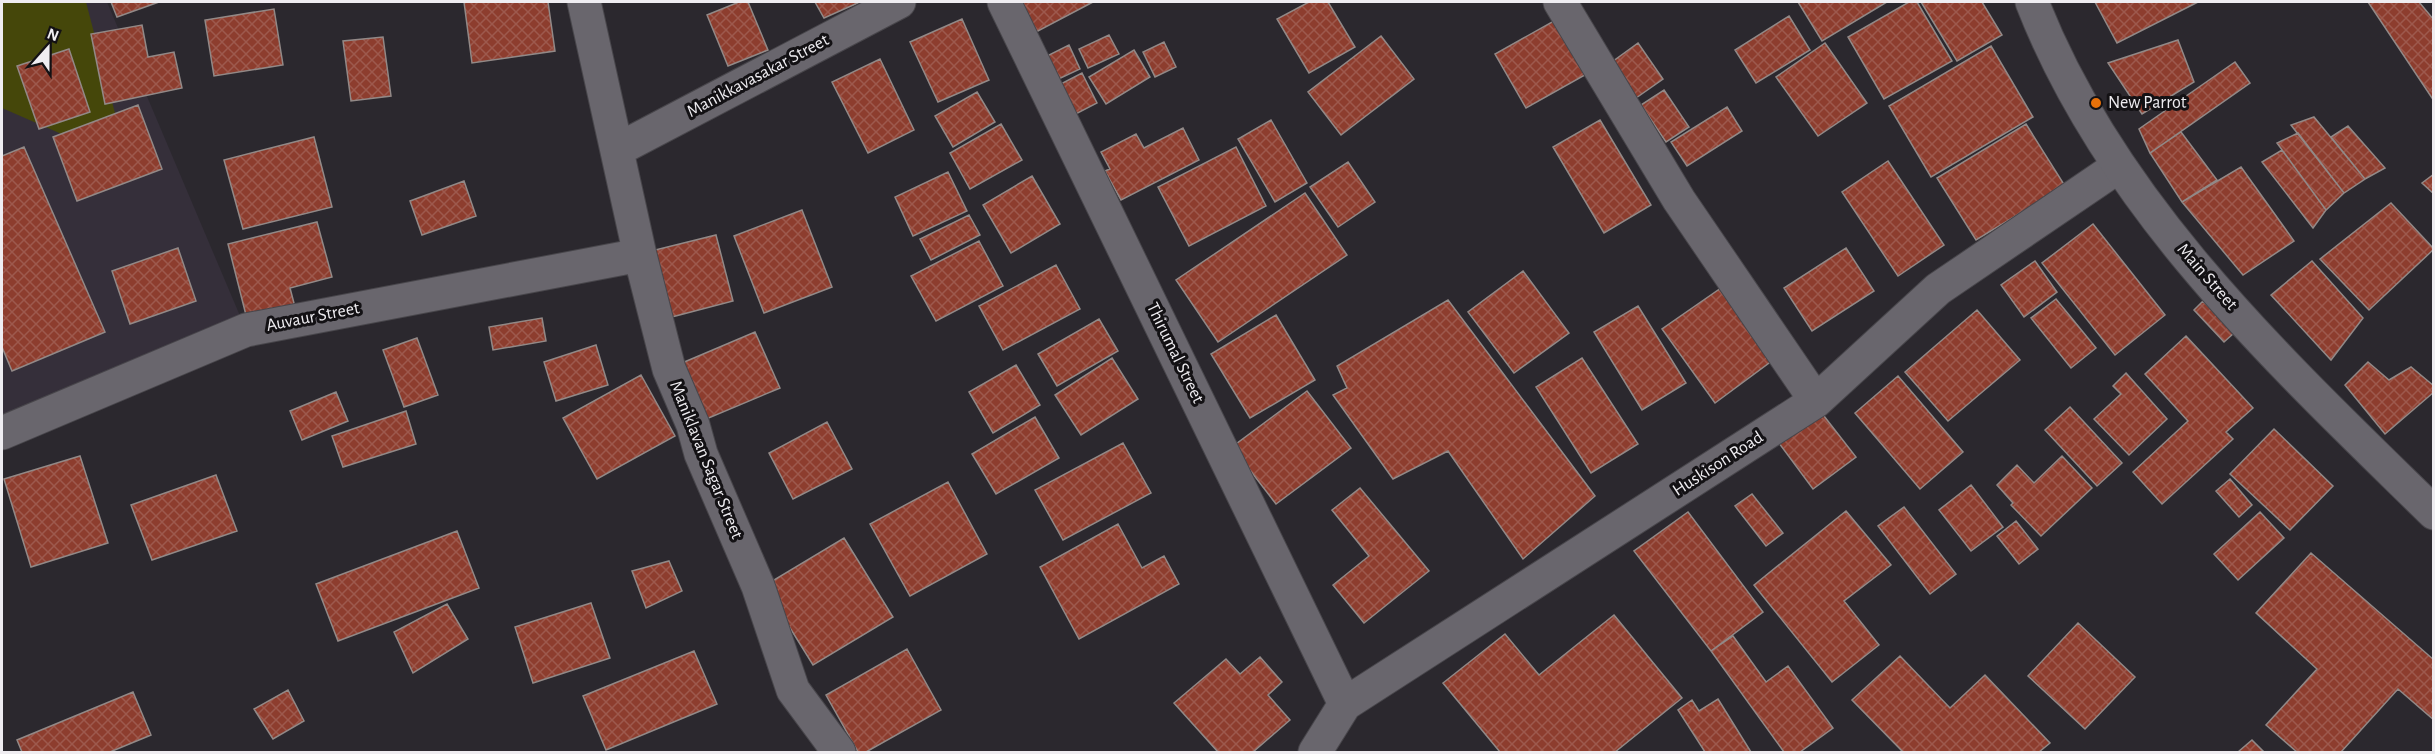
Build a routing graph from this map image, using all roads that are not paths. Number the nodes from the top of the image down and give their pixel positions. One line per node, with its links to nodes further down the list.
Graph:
1 (584, 2): 6 (street, Maniklavan Sagar Street)
2 (898, 2): 6 (street, Manikkavasakar Street)
3 (1004, 2): 12 (street, Thirumal Street)
4 (1560, 2): 9 (street)
5 (2032, 2): 7 (street, Main Street)
6 (617, 150): 8 (street, Maniklavan Sagar Street)
7 (2119, 166): 9 (street, Huskison Road); 11 (street, Main Street)
8 (640, 255): 10 (street, Auvaur Street); 13 (street, Maniklavan Sagar Street)
9 (1816, 401): 12 (street, Huskison Road)
10 (2, 433)
11 (2433, 513)
12 (1346, 704): 14 (street, Huskison Road)
13 (838, 753)
14 (1315, 753)

